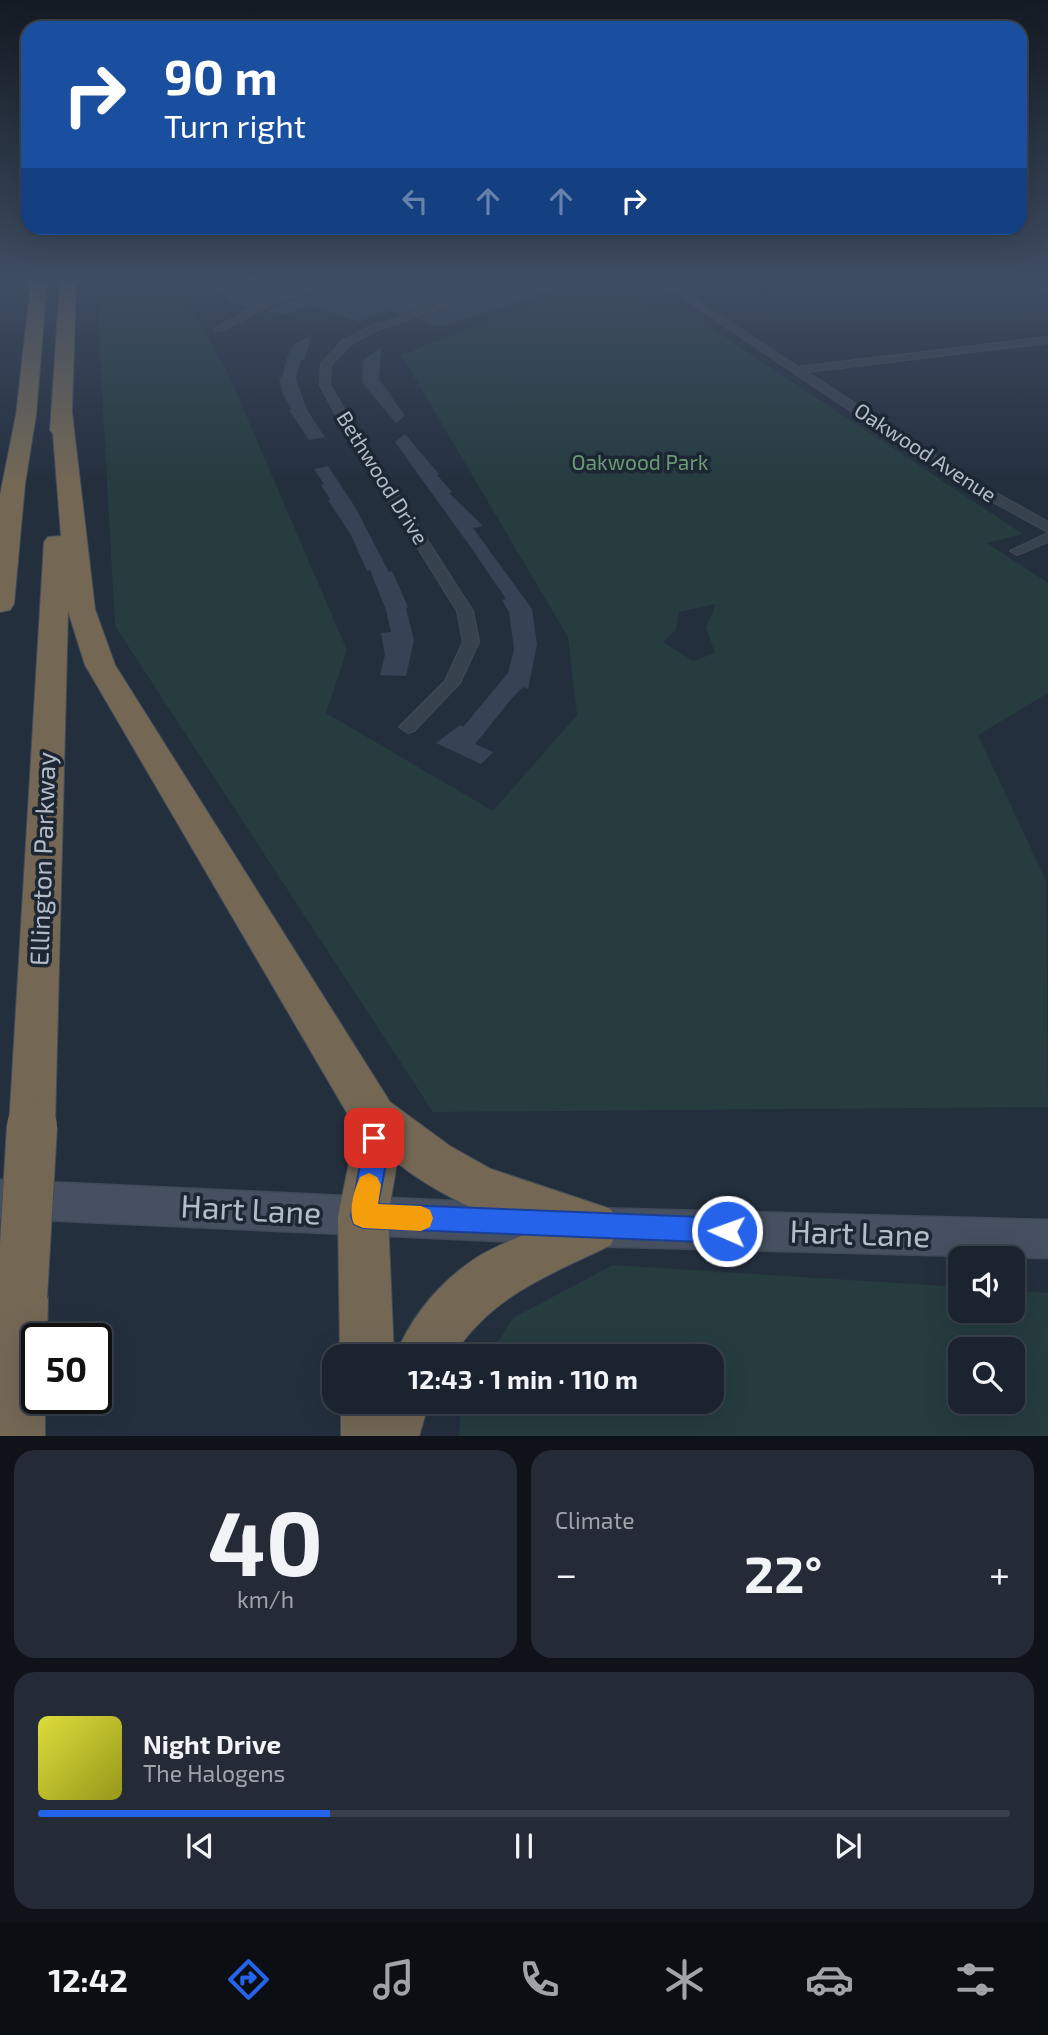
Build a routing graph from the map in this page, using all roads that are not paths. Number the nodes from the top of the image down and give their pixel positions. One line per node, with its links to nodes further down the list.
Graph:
1 (32, 349): 8 (highway)
2 (65, 349): 7 (highway, Ellington Parkway)
3 (341, 349): 14 (street, Bethwood Drive)
4 (765, 349): 6 (street, Oakwood Avenue)
5 (973, 349): 6 (street)
6 (797, 370): 10 (street, Oakwood Avenue)
7 (62, 412): 15 (highway); 24 (highway, Ellington Parkway, bridge)
8 (13, 484): 9 (highway); 13 (highway)
9 (0, 520)
10 (1048, 528)
11 (1048, 537): 12 (street)
12 (1017, 551)
13 (0, 604)
14 (408, 727)
15 (374, 1117): 17 (highway); 18 (highway)
16 (0, 1199): 17 (main road, Hart Lane)
17 (363, 1216): 18 (main road, Hart Lane); 20 (highway)
18 (593, 1227): 19 (main road, Hart Lane); 21 (highway)
19 (1048, 1240)
20 (367, 1344)
21 (430, 1344)
22 (369, 1414): 25 (highway)
23 (397, 1414): 26 (highway)
24 (16, 1436)
25 (370, 1436)
26 (390, 1436)

